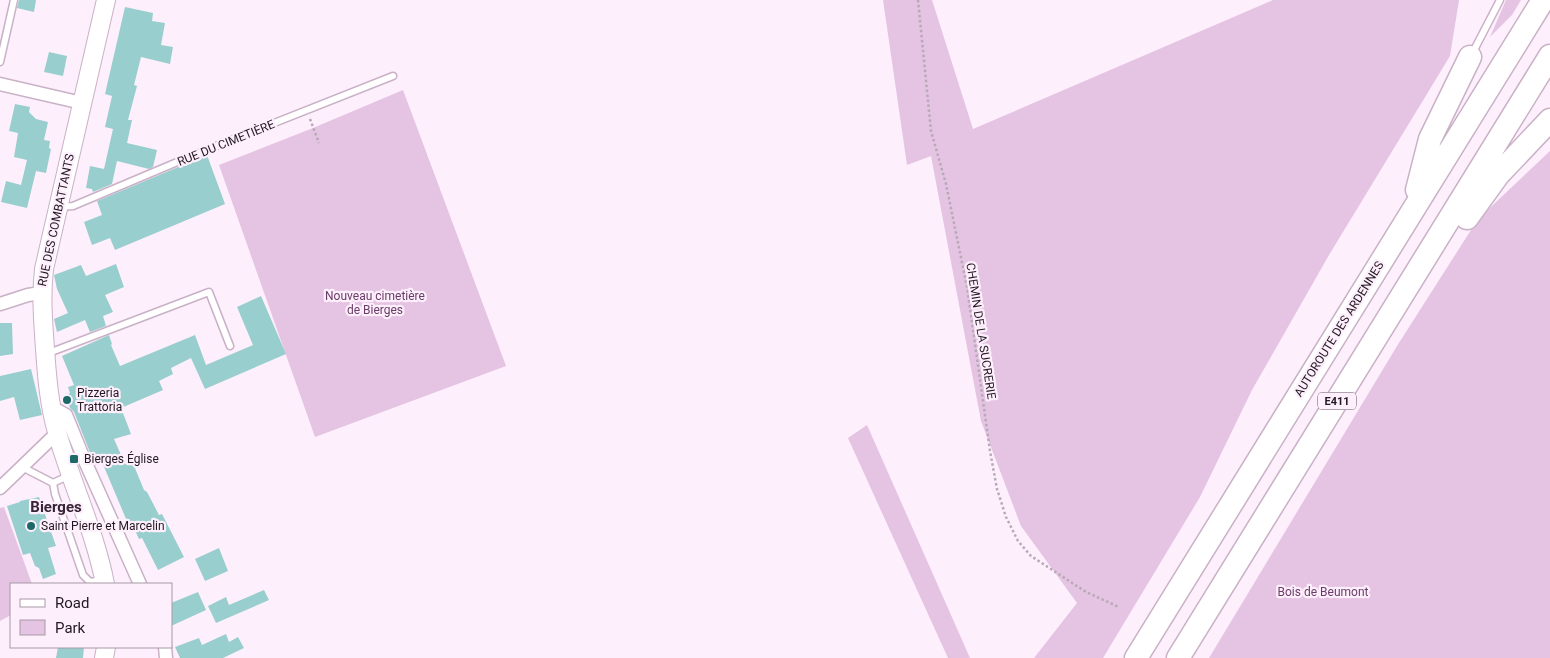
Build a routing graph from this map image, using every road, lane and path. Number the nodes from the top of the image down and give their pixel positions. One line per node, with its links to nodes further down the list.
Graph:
1 (14, 0): 8 (lane)
2 (106, 0): 11 (street, RUE DES COMBATTANTS)
3 (918, 0): 30 (path, CHEMIN DE LA SUCRERIE)
4 (1500, 0): 7 (lane)
5 (1543, 0): 16 (highway, AUTOROUTE DES ARDENNES / E411)
6 (1550, 56): 17 (highway, E411)
7 (1470, 57): 16 (highway)
8 (0, 62)
9 (394, 76): 12 (lane, RUE DU CIMETIÈRE)
10 (0, 84): 11 (street)
11 (82, 103): 15 (street, RUE DES COMBATTANTS)
12 (306, 111): 14 (path); 15 (lane, RUE DU CIMETIÈRE)
13 (1548, 125): 17 (highway)
14 (319, 143)
15 (58, 206): 18 (street, RUE DES COMBATTANTS)
16 (1410, 214): 31 (highway, AUTOROUTE DES ARDENNES / E411)
17 (1436, 240): 32 (highway, E411)
18 (41, 294): 19 (street); 21 (street, RUE DES COMBATTANTS)
19 (0, 304)
20 (230, 346): 21 (lane)
21 (45, 354): 22 (street, RUE DES COMBATTANTS)
22 (51, 409): 23 (street, RUE DES COMBATTANTS); 29 (street)
23 (57, 433): 24 (street); 25 (street, RUE DES COMBATTANTS)
24 (22, 467): 26 (lane); 27 (street)
25 (71, 475): 26 (lane); 28 (street, RUE DES COMBATTANTS)
26 (53, 482): 28 (lane)
27 (0, 488)
28 (105, 582)
29 (140, 583)
30 (1119, 607)
31 (1136, 658)
32 (1178, 658)

